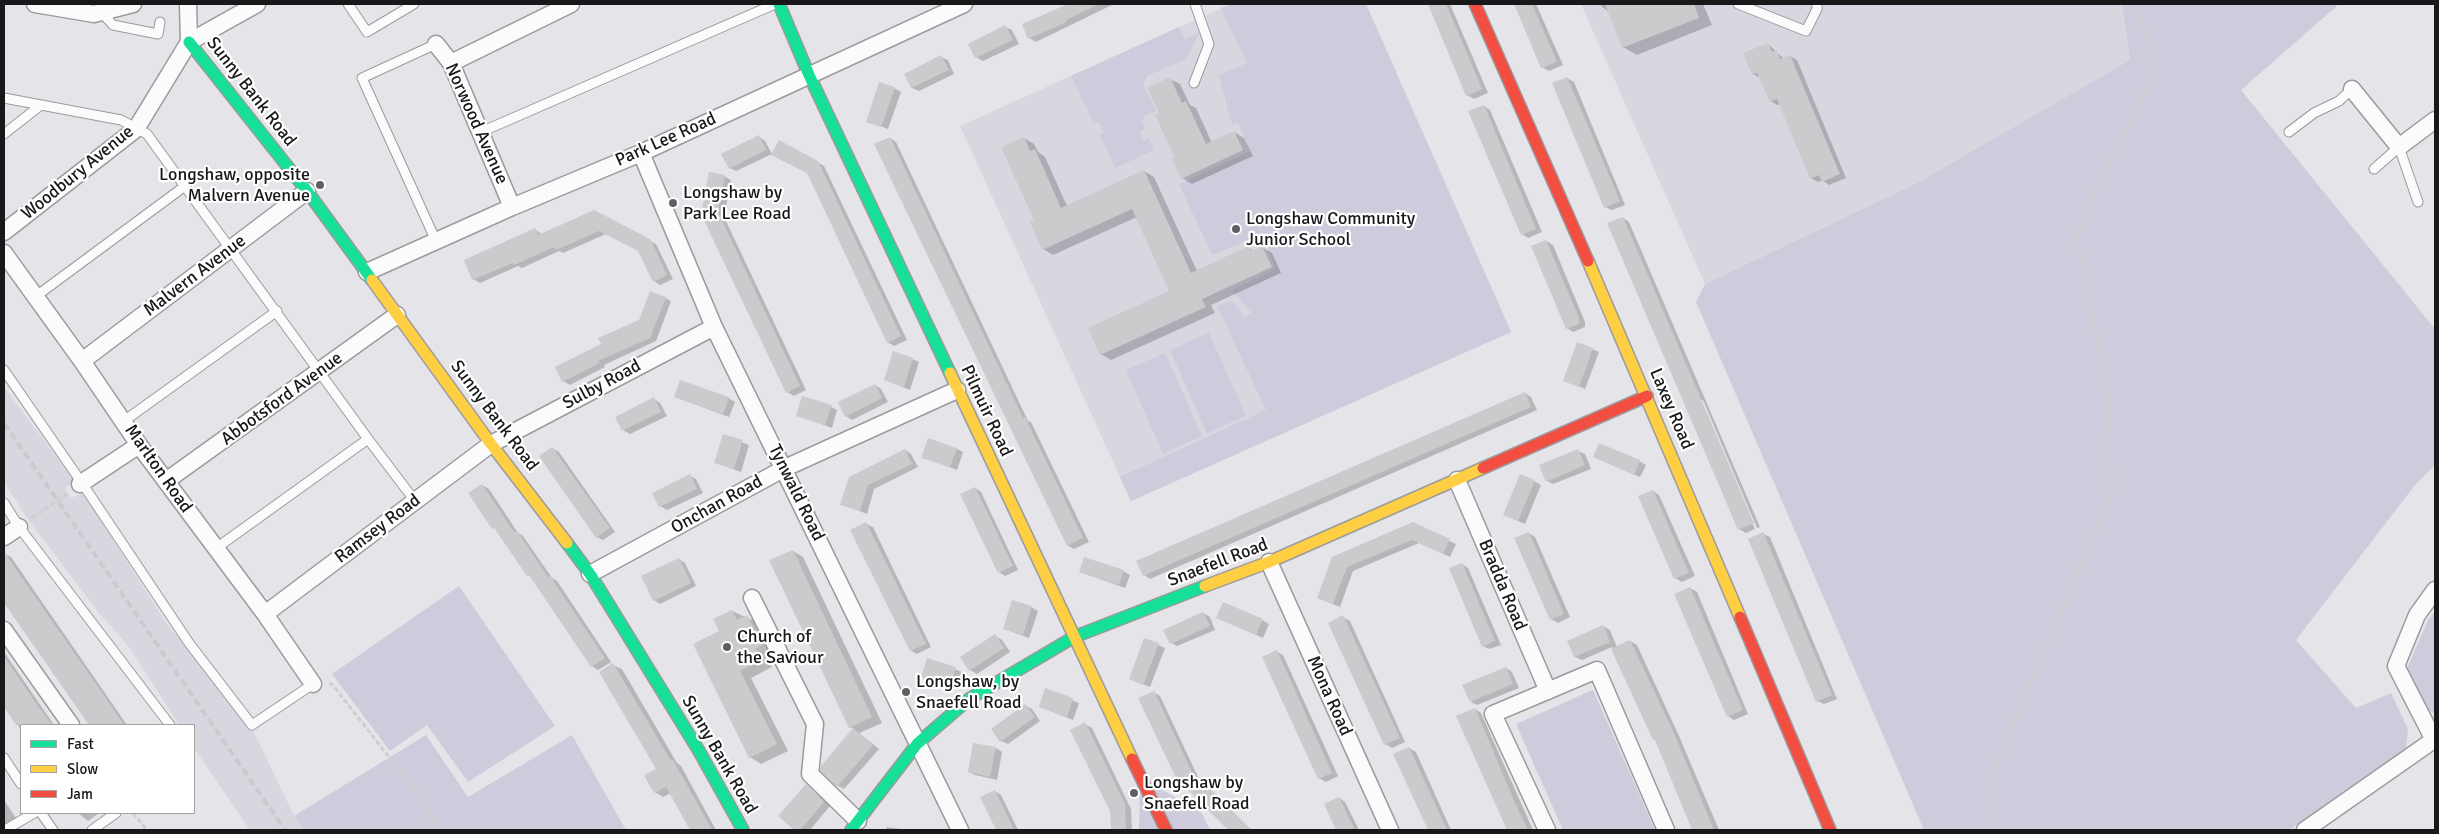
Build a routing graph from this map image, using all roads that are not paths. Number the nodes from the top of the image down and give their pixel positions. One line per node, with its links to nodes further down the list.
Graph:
1 (35, 4): 15 (street)
2 (133, 4): 15 (street)
3 (188, 4): 17 (street)
4 (257, 4): 17 (street)
5 (348, 4): 6 (lane)
6 (414, 4)
7 (568, 4): 19 (street)
8 (776, 4): 27 (lane)
9 (779, 4): 20 (street, Pilmuir Road)
10 (964, 4): 20 (street, Park Lee Road)
11 (1195, 4): 21 (lane)
12 (1475, 4): 50 (street, Laxey Road)
13 (1738, 4): 14 (lane)
14 (1816, 4)
15 (102, 13): 16 (lane)
16 (160, 22)
17 (189, 42): 26 (street, Woodbury Avenue); 34 (street, Sunny Bank Road)
18 (436, 44): 19 (street, Norwood Avenue); 38 (lane)
19 (451, 63): 27 (street, Norwood Avenue)
20 (809, 75): 31 (street, Park Lee Road); 49 (street, Pilmuir Road)
21 (1194, 83)
22 (2352, 89): 28 (lane); 30 (street)
23 (4, 98): 24 (lane)
24 (41, 105): 26 (lane); 29 (lane)
25 (2435, 120): 30 (street)
26 (136, 129): 33 (lane); 37 (street, Woodbury Avenue)
27 (480, 132): 36 (street, Norwood Avenue)
28 (2290, 132)
29 (4, 134)
30 (2399, 147): 32 (lane); 35 (lane)
31 (641, 153): 36 (street, Park Lee Road); 45 (street, Tynwald Road)
32 (2374, 169)
33 (185, 186): 39 (lane); 42 (lane)
34 (307, 191): 39 (street, Malvern Avenue); 41 (street, Sunny Bank Road)
35 (2418, 202)
36 (512, 206): 38 (street, Park Lee Road)
37 (4, 232)
38 (436, 241): 41 (street, Park Lee Road)
39 (230, 249): 43 (lane); 46 (street, Malvern Avenue)
40 (4, 253): 42 (street, Marlton Road)
41 (367, 272): 44 (street, Sunny Bank Road)
42 (35, 297): 46 (street, Marlton Road)
43 (277, 311): 48 (lane); 51 (lane)
44 (397, 316): 48 (street, Abbotsford Avenue); 53 (street, Sunny Bank Road)
45 (714, 327): 53 (street, Sulby Road); 55 (street, Tynwald Road)
46 (82, 361): 51 (street, Marlton Road)
47 (4, 370): 58 (lane)
48 (320, 372): 52 (lane); 57 (street, Abbotsford Avenue)
49 (956, 390): 55 (street, Onchan Road); 70 (street, Pilmuir Road)
50 (1647, 396): 56 (street, Snaefell Road); 92 (street, Laxey Road)
51 (124, 422): 54 (street, Marlton Road)
52 (368, 439): 59 (lane); 63 (lane)
53 (490, 444): 59 (street, Ramsey Road); 65 (street, Sunny Bank Road)
54 (138, 445): 57 (street, Marlton Road); 58 (street)
55 (784, 468): 65 (street, Onchan Road); 76 (street, Tynwald Road)
56 (1457, 480): 64 (street, Snaefell Road); 72 (street, Bradda Road)
57 (166, 481): 63 (street, Marlton Road)
58 (81, 483): 71 (lane)
59 (415, 501): 68 (street, Ramsey Road)
60 (4, 504): 61 (lane)
61 (19, 527): 62 (street); 74 (lane)
62 (4, 537)
63 (215, 549): 68 (street, Marlton Road)
64 (1269, 562): 70 (street, Snaefell Road); 89 (street, Mona Road)
65 (590, 574): 86 (street, Sunny Bank Road)
66 (2435, 590): 75 (street)
67 (752, 598): 82 (street)
68 (265, 614): 71 (street, Marlton Road)
69 (4, 630): 73 (street)
70 (1074, 638): 76 (street, Snaefell Road); 88 (street, Pilmuir Road)
71 (313, 684)
72 (1548, 691): 90 (street); 91 (street)
73 (70, 724)
74 (169, 724)
75 (2435, 740): 93 (street)
76 (917, 744): 82 (street, Snaefell Road); 87 (street, Tynwald Road)
77 (4, 758): 78 (lane)
78 (20, 782)
79 (32, 814): 83 (lane)
80 (42, 814): 84 (lane)
81 (115, 814): 85 (lane)
82 (855, 826)
83 (4, 830)
84 (53, 830)
85 (92, 830)
86 (743, 830)
87 (960, 830)
88 (1166, 830)
89 (1390, 830)
90 (1547, 830)
91 (1666, 830)
92 (1830, 830)
93 (2305, 830)

